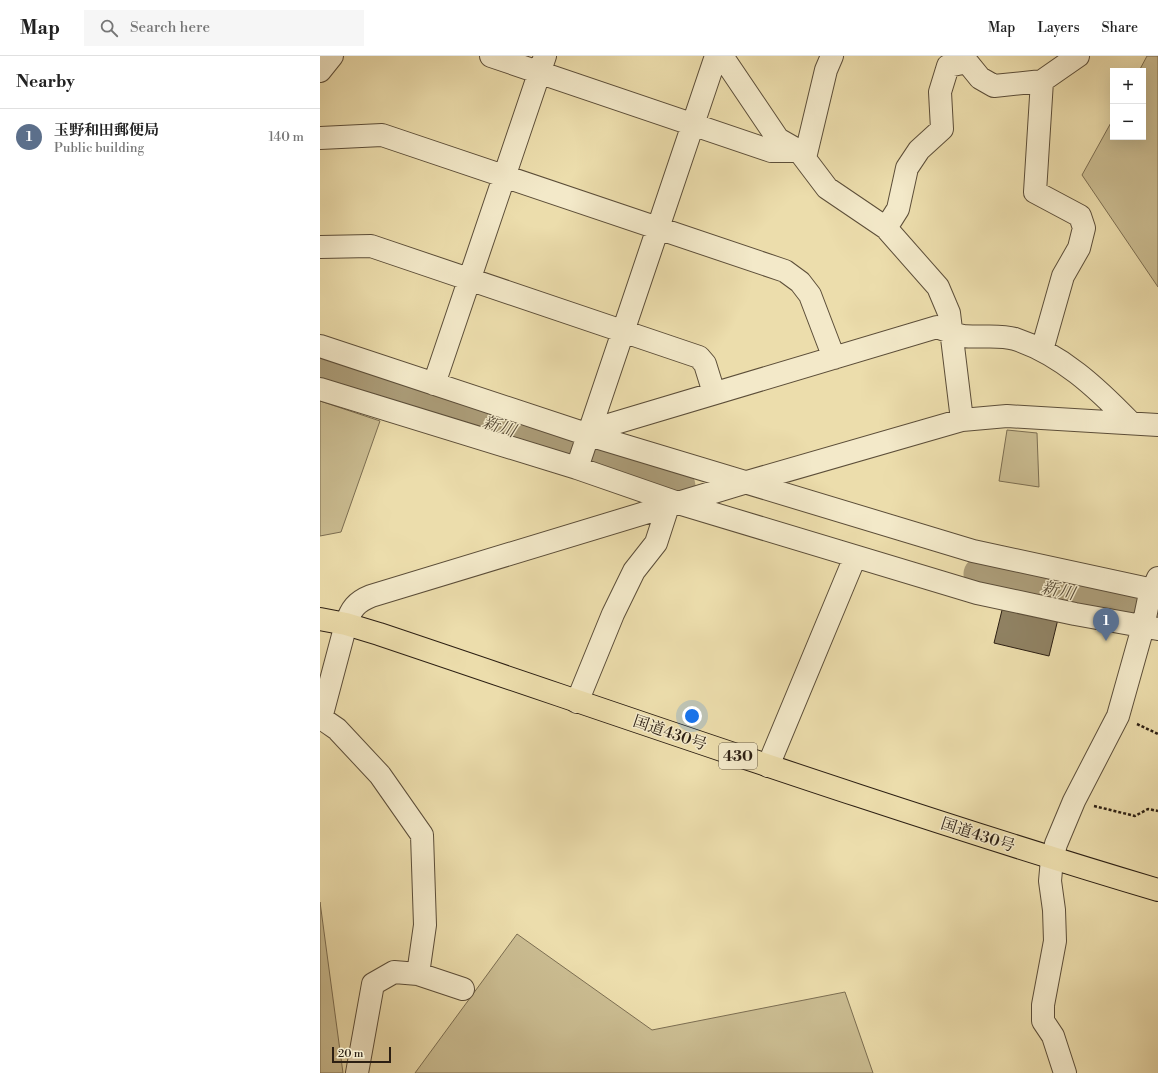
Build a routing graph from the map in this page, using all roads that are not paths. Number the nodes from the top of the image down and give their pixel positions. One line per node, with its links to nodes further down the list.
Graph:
1 (332, 56): 8 (street)
2 (491, 56): 7 (street)
3 (716, 56): 10 (street)
4 (722, 56): 12 (street)
5 (832, 56): 12 (street)
6 (1078, 56): 9 (street)
7 (542, 64): 10 (street); 13 (street)
8 (320, 72)
9 (1042, 81): 15 (street); 21 (street)
10 (693, 125): 12 (street); 14 (street)
11 (320, 138): 13 (street)
12 (802, 155): 15 (street)
13 (505, 176): 14 (street); 17 (street)
14 (658, 228): 18 (street); 22 (street)
15 (886, 228): 19 (street)
16 (320, 247): 17 (street)
17 (469, 279): 18 (street); 23 (street)
18 (623, 331): 25 (street); 29 (street)
19 (952, 332): 21 (street); 22 (street); 26 (street)
20 (320, 346): 23 (street)
21 (1042, 350): 27 (street)
22 (834, 358): 25 (street)
23 (434, 384): 29 (street)
24 (320, 389): 29 (street)
25 (714, 393): 29 (street)
26 (962, 420): 27 (street); 30 (street)
27 (1130, 422): 28 (street)
28 (1158, 425)
29 (583, 453): 30 (street); 31 (street)
30 (747, 482): 31 (street); 33 (street)
31 (673, 505): 32 (street); 35 (street); 36 (street)
32 (855, 557): 33 (street); 37 (street)
33 (1152, 606): 38 (street)
34 (320, 619): 35 (highway, 国道430号 / 430)
35 (346, 624): 36 (highway, 国道430号 / 430); 40 (street)
36 (577, 702): 37 (highway, 国道430号 / 430)
37 (768, 766): 38 (highway, 国道430号 / 430)
38 (1052, 859): 39 (highway, 国道430号 / 430); 43 (street)
39 (1158, 890)
40 (418, 974): 41 (street); 42 (street)
41 (463, 989)
42 (357, 1073)
43 (1065, 1073)

